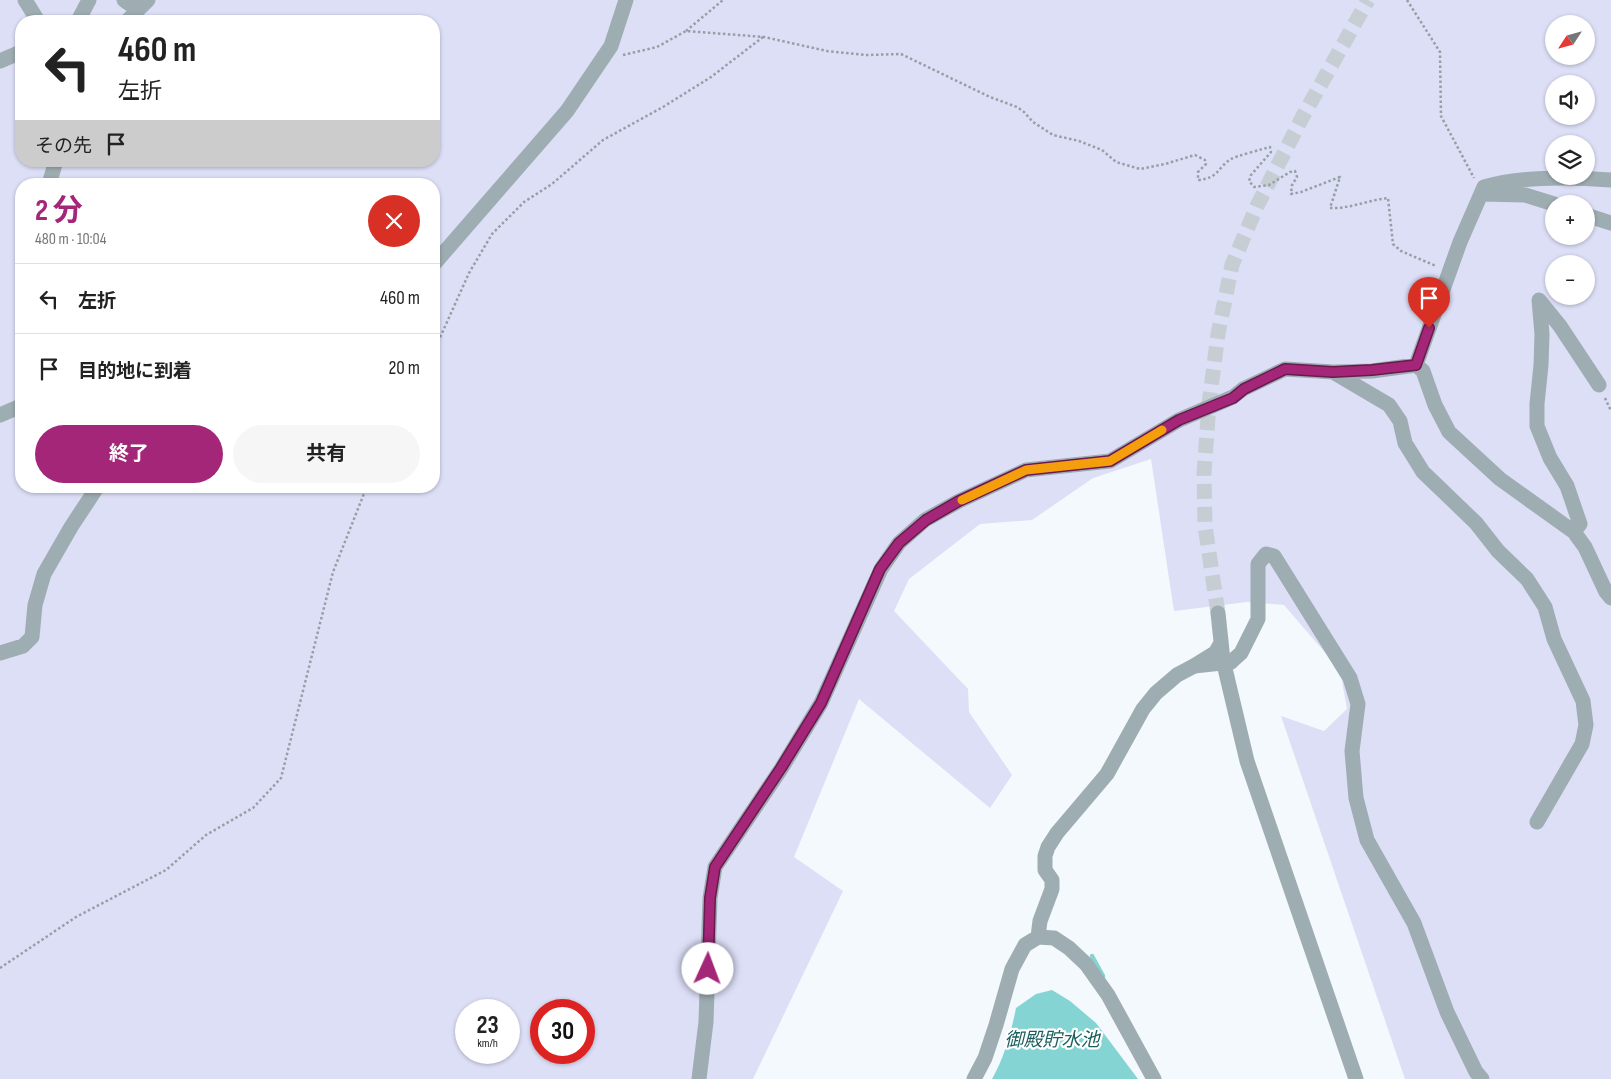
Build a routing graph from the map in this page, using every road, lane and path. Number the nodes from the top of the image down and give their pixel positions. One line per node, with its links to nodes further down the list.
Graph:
1 (25, 0): 8 (street)
2 (89, 0): 9 (street)
3 (124, 0): 7 (street)
4 (626, 0): 14 (street)
5 (723, 0): 11 (path)
6 (1407, 0): 17 (path)
7 (142, 5): 10 (street)
8 (34, 15)
9 (81, 15)
10 (133, 15)
11 (686, 31): 12 (path); 14 (path)
12 (764, 36): 22 (path); 23 (path)
13 (15, 55): 15 (street)
14 (602, 60): 21 (street)
15 (0, 61)
16 (1611, 180): 17 (street)
17 (1481, 194): 18 (street); 22 (street)
18 (1545, 201)
19 (1595, 218): 20 (street)
20 (1611, 223)
21 (440, 257)
22 (1449, 273): 24 (street)
23 (440, 338)
24 (1416, 365): 25 (street); 31 (street)
25 (1333, 372): 37 (street); 40 (street)
26 (1599, 385): 31 (street)
27 (15, 409): 28 (street)
28 (0, 415)
29 (93, 493): 35 (street)
30 (364, 493): 39 (path)
31 (1574, 532): 32 (street)
32 (1611, 598)
33 (1218, 613): 34 (street)
34 (1222, 643): 36 (street); 43 (street)
35 (0, 653)
36 (1194, 666): 38 (street); 44 (street, bridge)
37 (1537, 822)
38 (1038, 937): 41 (street); 42 (street)
39 (0, 968)
40 (699, 1079)
41 (974, 1079)
42 (1154, 1079)
43 (1356, 1079)
44 (1482, 1079)

